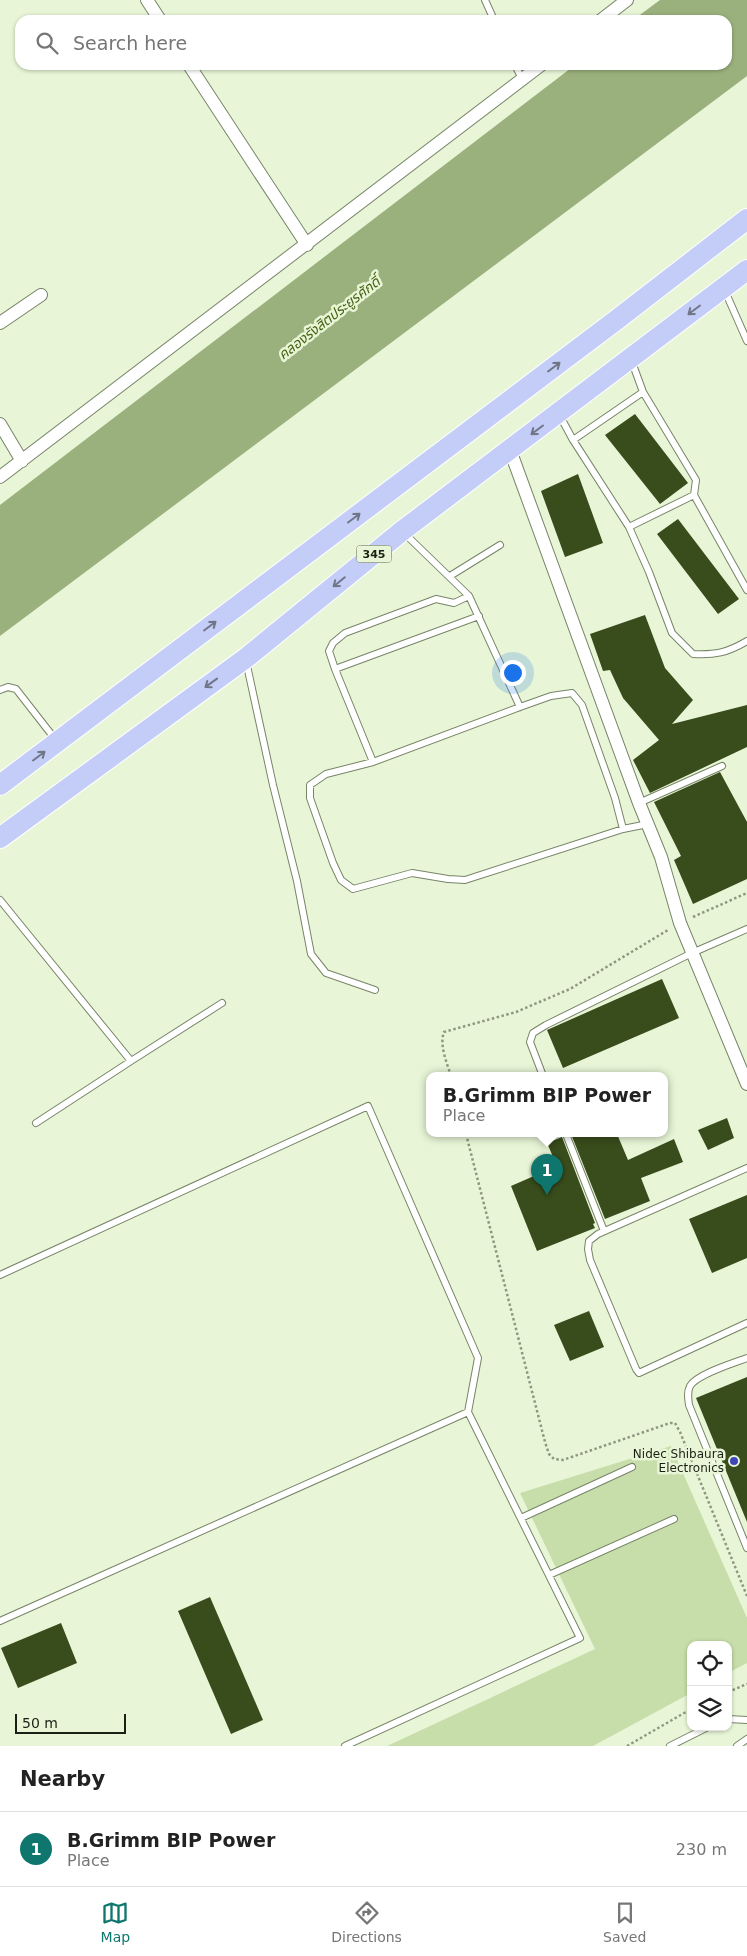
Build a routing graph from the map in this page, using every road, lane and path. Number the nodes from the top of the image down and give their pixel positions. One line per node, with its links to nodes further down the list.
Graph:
1 (147, 0): 4 (street)
2 (485, 0): 5 (lane)
3 (627, 0): 6 (street)
4 (157, 15)
5 (492, 15)
6 (608, 15)
7 (192, 70): 12 (street)
8 (518, 70): 10 (lane)
9 (534, 70): 10 (street)
10 (522, 79): 12 (street)
11 (747, 218): 39 (main road, one-way to 11)
12 (307, 245): 24 (street)
13 (747, 270): 14 (main road, 345)
14 (724, 288): 17 (lane); 18 (main road, 345, one-way to 18)
15 (41, 295): 16 (street)
16 (0, 324)
17 (747, 341)
18 (631, 358): 19 (lane); 20 (main road, 345)
19 (643, 392): 22 (lane); 26 (lane)
20 (559, 414): 22 (lane); 23 (main road, 345, one-way to 23)
21 (0, 424): 24 (street)
22 (573, 440): 27 (lane)
23 (510, 450): 28 (main road, 345); 43 (street)
24 (22, 460): 25 (street)
25 (0, 477)
26 (694, 495): 27 (lane); 31 (lane)
27 (629, 527): 34 (lane)
28 (402, 532): 30 (lane); 35 (main road, 345, one-way to 35)
29 (500, 545): 30 (lane)
30 (450, 576): 32 (lane)
31 (747, 590)
32 (469, 596): 33 (lane); 36 (lane)
33 (479, 616): 36 (lane); 38 (lane)
34 (747, 641)
35 (246, 658): 46 (main road, 345, one-way to 46); 52 (lane)
36 (335, 669): 40 (lane)
37 (0, 690): 39 (lane)
38 (520, 707): 40 (lane); 45 (lane)
39 (58, 742): 42 (main road, one-way to 39)
40 (373, 762): 45 (lane)
41 (722, 766): 43 (lane)
42 (0, 785)
43 (639, 803): 44 (street)
44 (648, 824): 45 (lane); 49 (street)
45 (623, 829)
46 (0, 838)
47 (747, 892): 49 (path)
48 (0, 900): 54 (lane)
49 (680, 923): 51 (street); 55 (path)
50 (747, 929): 51 (lane)
51 (692, 954): 56 (lane); 57 (street)
52 (375, 990)
53 (222, 1003): 54 (lane)
54 (131, 1061): 58 (lane)
55 (450, 1072)
56 (541, 1072)
57 (747, 1084)
58 (36, 1123)
59 (467, 1137): 72 (path)
60 (567, 1137): 62 (lane)
61 (747, 1168): 62 (lane)
62 (604, 1231): 64 (lane)
63 (0, 1275): 66 (lane)
64 (747, 1323)
65 (747, 1358): 70 (lane)
66 (468, 1412): 68 (lane); 73 (lane)
67 (632, 1467): 68 (lane)
68 (521, 1518): 71 (lane)
69 (674, 1519): 71 (lane)
70 (747, 1548)
71 (549, 1575): 81 (lane)
72 (747, 1596)
73 (0, 1622)
74 (747, 1684): 75 (path)
75 (732, 1690)
76 (687, 1711): 82 (path)
77 (732, 1719): 78 (lane)
78 (747, 1720)
79 (700, 1731): 83 (lane)
80 (747, 1739): 84 (lane)
81 (345, 1746)
82 (627, 1746)
83 (670, 1746)
84 (737, 1746)

